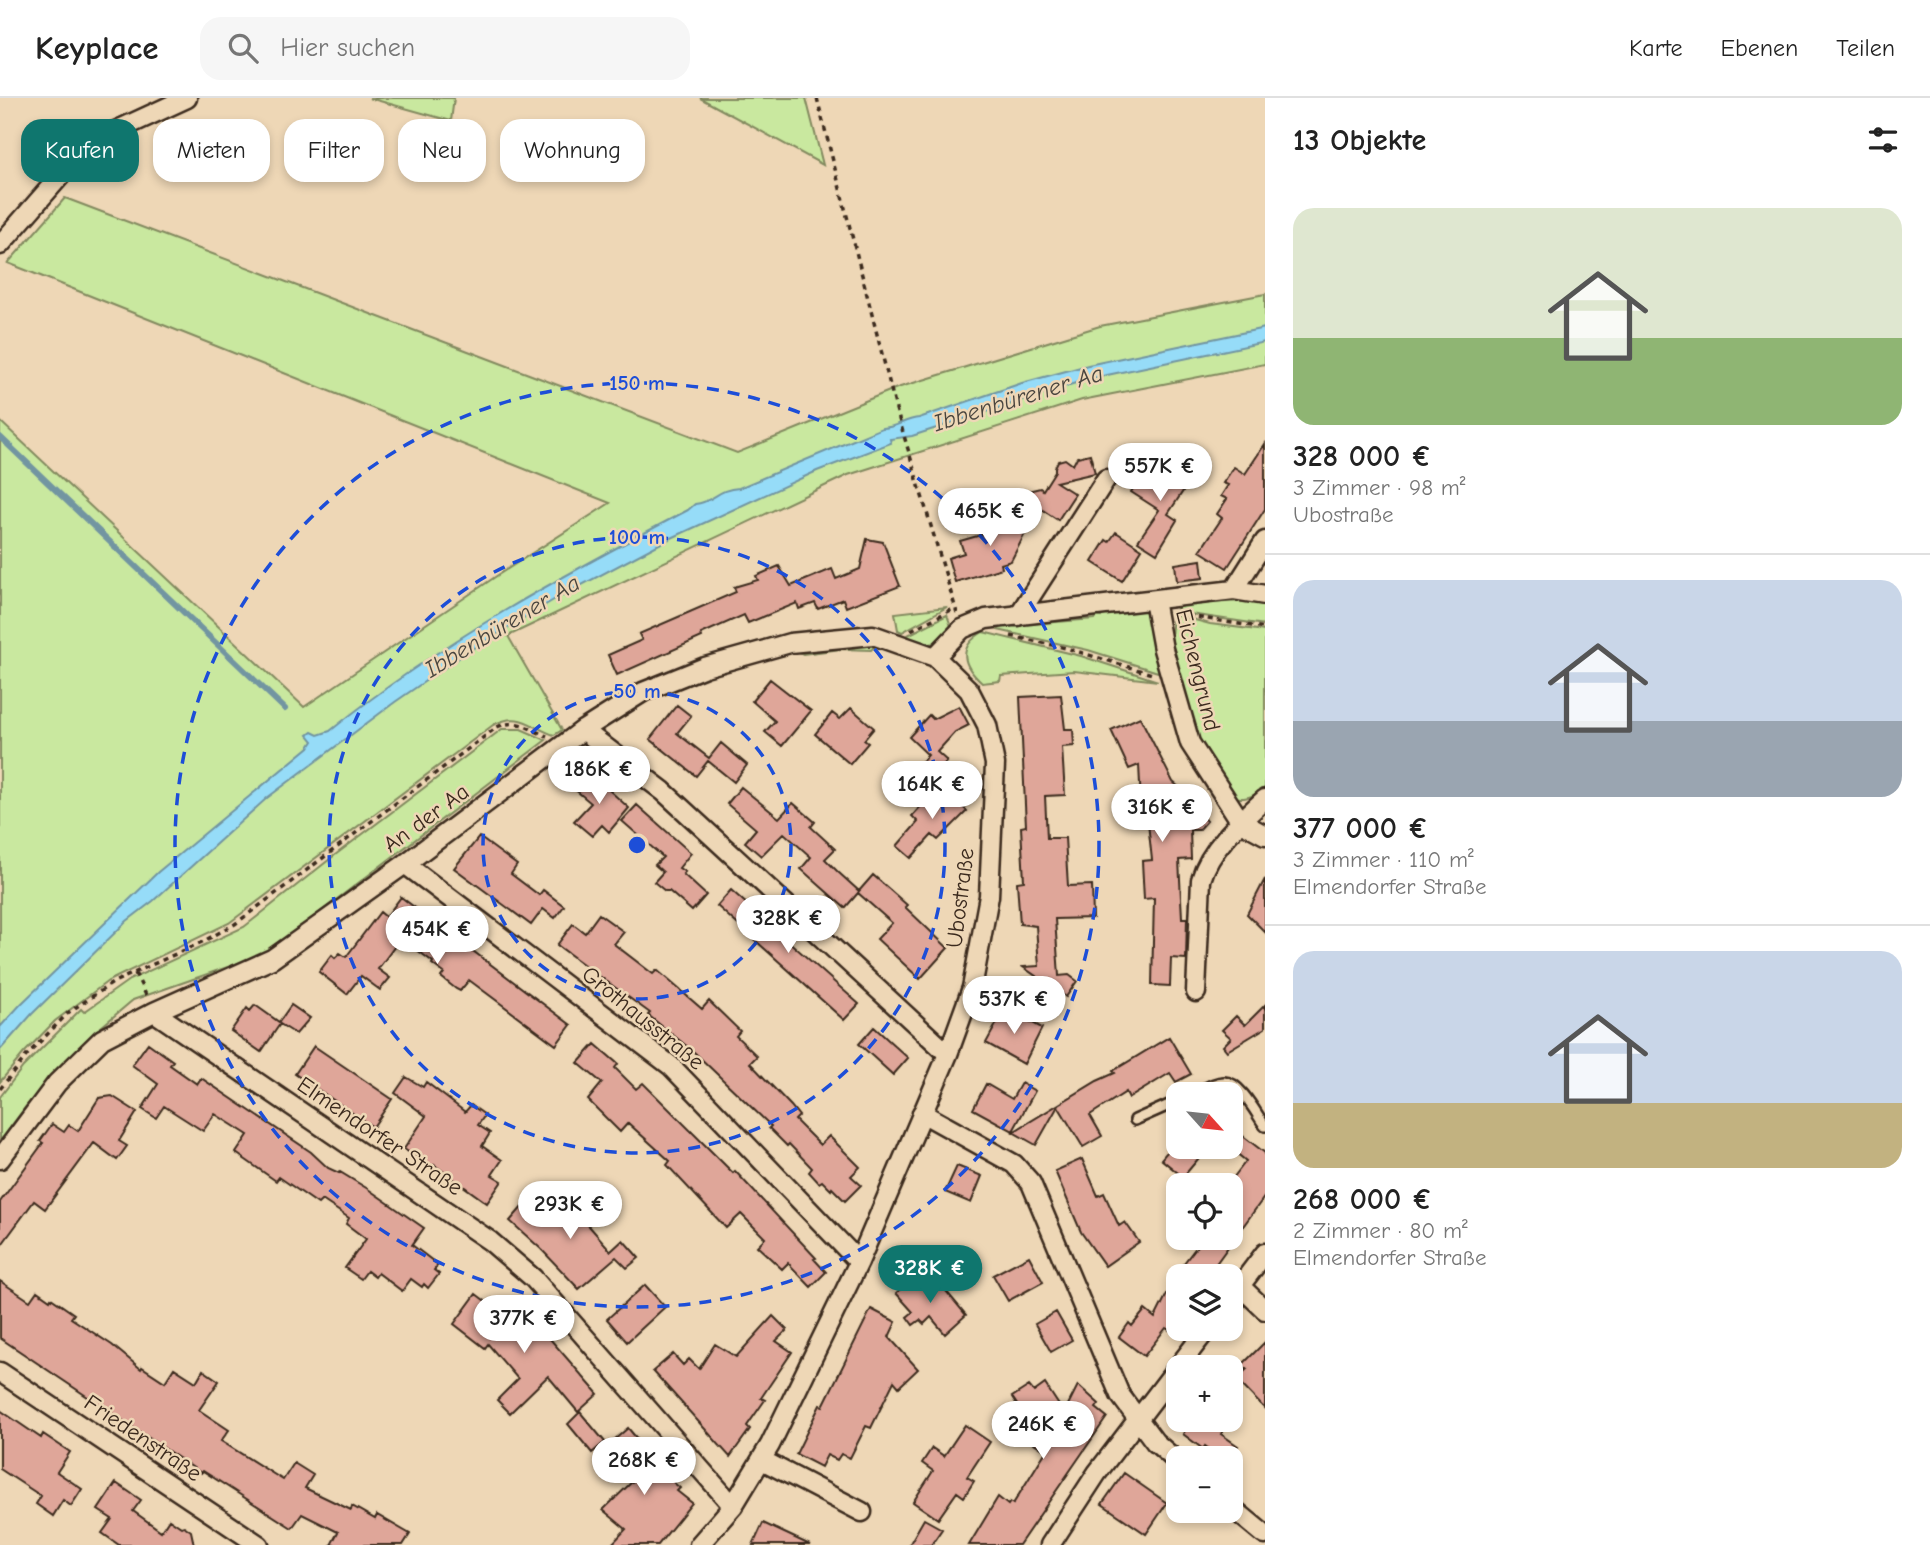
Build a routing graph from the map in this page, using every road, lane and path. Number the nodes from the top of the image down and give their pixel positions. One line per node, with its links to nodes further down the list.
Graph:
1 (187, 98): 3 (street)
2 (817, 98): 10 (path)
3 (165, 103): 4 (street)
4 (0, 245)
5 (1106, 479): 12 (street)
6 (1265, 541): 7 (street)
7 (1234, 590): 8 (street, Eichengrund); 9 (street, Eichengrund)
8 (1265, 595)
9 (1154, 600): 12 (street, Eichengrund); 18 (street, Eichengrund)
10 (956, 608): 14 (path); 15 (path)
11 (1183, 614): 13 (path)
12 (1018, 616): 14 (street, Eichengrund)
13 (1265, 628)
14 (962, 629): 17 (street, Eichengrund)
15 (911, 630)
16 (1000, 634): 18 (path)
17 (935, 657): 19 (street, An der Aa); 27 (street, Ubostraße)
18 (1171, 679): 21 (street, Eichengrund)
19 (579, 734): 23 (street, An der Aa); 24 (path); 27 (street)
20 (1265, 799): 21 (street)
21 (1241, 822): 22 (street, Eichengrund); 25 (street)
22 (1265, 835)
23 (405, 863): 26 (street, An der Aa); 36 (street, Grothausstraße)
24 (135, 974): 26 (path); 28 (path)
25 (1196, 992)
26 (154, 1012): 34 (street, An der Aa); 47 (street, Elmendorfer Straße)
27 (948, 1054): 31 (street, Ubostraße)
28 (0, 1089)
29 (1243, 1094): 33 (lane)
30 (1166, 1106): 32 (lane)
31 (922, 1113): 36 (street, Ubostraße); 44 (street)
32 (1135, 1119)
33 (1265, 1126)
34 (0, 1159)
35 (1265, 1253): 37 (street)
36 (859, 1262): 46 (street, Ubostraße)
37 (1243, 1282)
38 (1243, 1298): 39 (street)
39 (1265, 1310)
40 (1198, 1341): 41 (street)
41 (1187, 1355)
42 (0, 1371): 51 (street, Friedenstraße)
43 (1166, 1383): 44 (street)
44 (1137, 1420): 45 (street); 53 (street)
45 (1166, 1452)
46 (762, 1460): 47 (street, Ubostraße); 48 (street)
47 (733, 1506): 52 (street, Ubostraße)
48 (862, 1512)
49 (1243, 1517): 50 (street)
50 (1265, 1535)
51 (259, 1545)
52 (699, 1545)
53 (1050, 1545)

